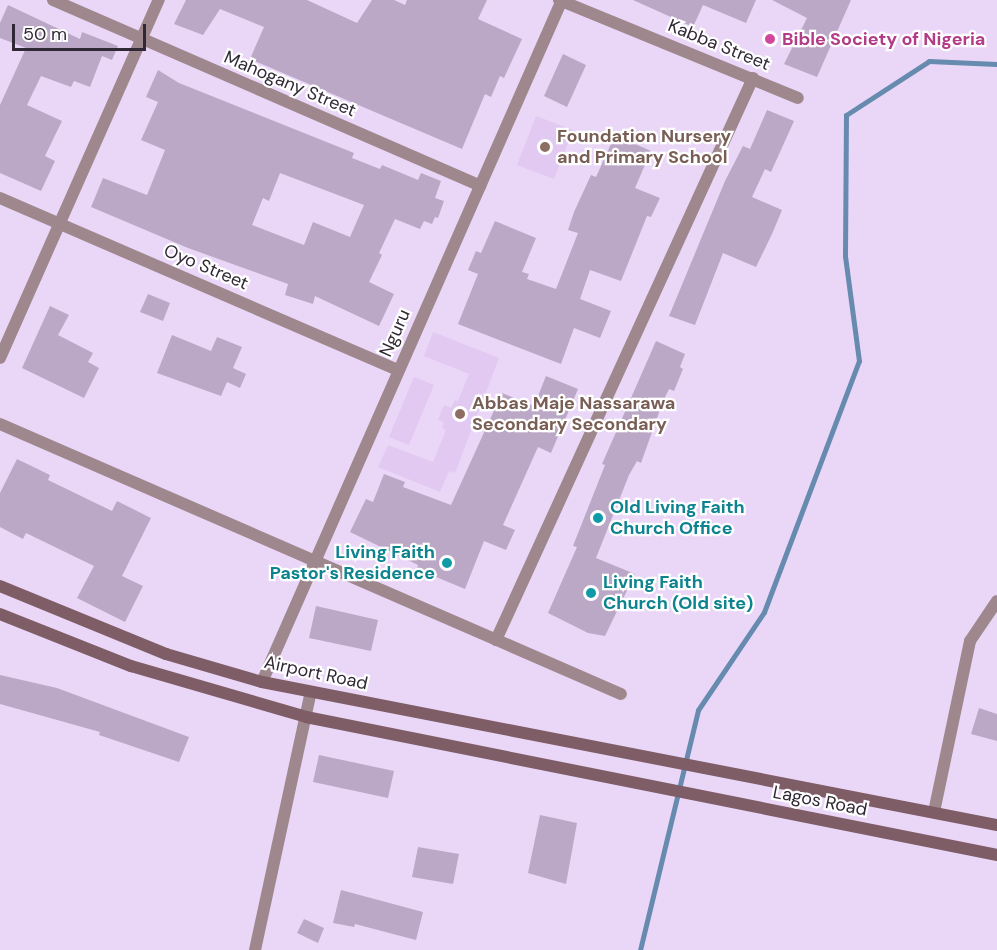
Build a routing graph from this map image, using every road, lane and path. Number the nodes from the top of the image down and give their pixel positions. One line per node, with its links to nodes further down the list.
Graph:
1 (53, 0): 4 (street, Mahogany Street)
2 (159, 0): 4 (street)
3 (561, 0): 5 (street, Kabba Street); 7 (street, Nguru)
4 (141, 40): 7 (street, Mahogany Street); 9 (street)
5 (753, 78): 6 (street, Kabba Street); 17 (street)
6 (798, 98)
7 (480, 186): 11 (street, Nguru)
8 (0, 198): 9 (street, Oyo Street)
9 (57, 222): 10 (street); 11 (street, Oyo Street)
10 (0, 358)
11 (398, 370): 13 (street, Nguru)
12 (0, 424): 13 (street)
13 (315, 562): 17 (street); 18 (street, Nguru)
14 (0, 586): 18 (main road, Airport Road)
15 (997, 601): 23 (street)
16 (0, 614): 21 (main road)
17 (496, 640): 20 (street)
18 (262, 682): 19 (main road, Airport Road)
19 (311, 692): 21 (street); 22 (main road, Airport Road)
20 (621, 694)
21 (306, 717): 25 (main road, Lagos Road); 26 (street)
22 (637, 753): 23 (main road, Lagos Road)
23 (934, 812): 24 (main road, Lagos Road)
24 (997, 825)
25 (997, 855)
26 (255, 950)

